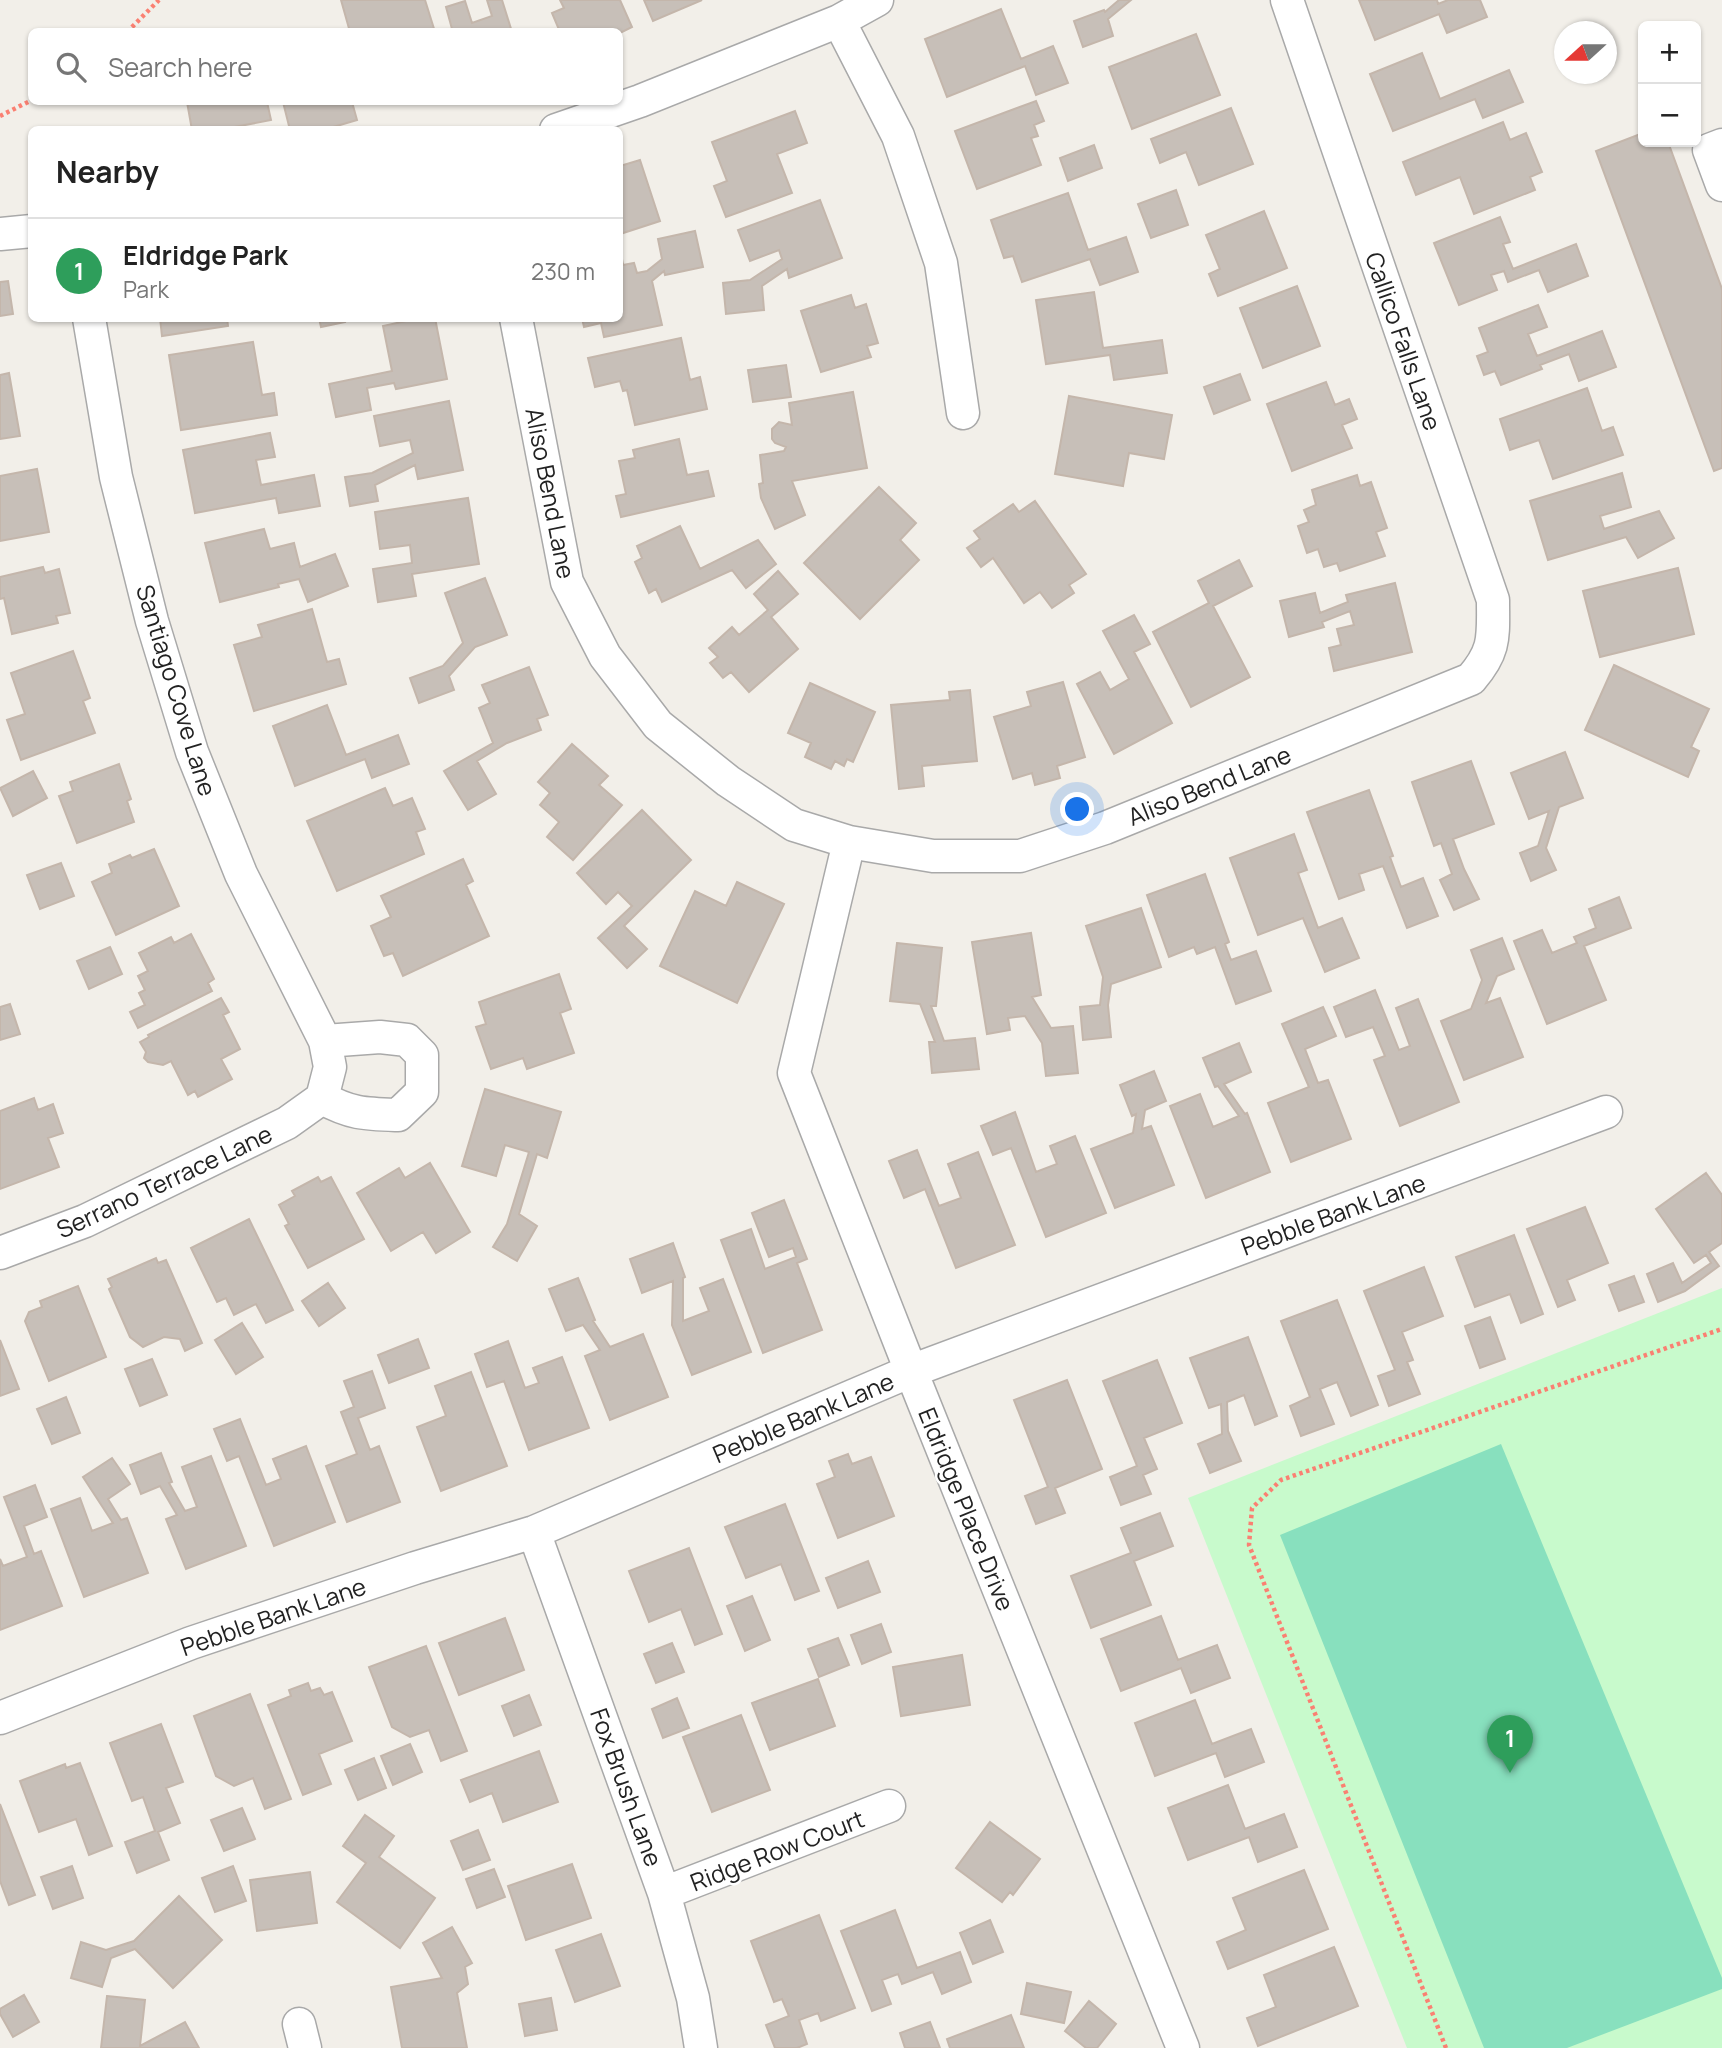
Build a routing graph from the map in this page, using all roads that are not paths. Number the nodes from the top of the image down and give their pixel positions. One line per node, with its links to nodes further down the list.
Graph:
1 (877, 0): 3 (street)
2 (1287, 0): 12 (street, Callico Falls Lane)
3 (839, 21): 4 (street); 11 (street)
4 (568, 126)
5 (1722, 145): 6 (street)
6 (1722, 185)
7 (28, 232): 8 (street)
8 (0, 234)
9 (90, 322): 14 (street, Santiago Cove Lane)
10 (517, 322): 13 (street, Aliso Bend Lane)
11 (963, 413)
12 (1471, 679): 13 (street, Aliso Bend Lane)
13 (849, 842): 18 (street, Eldridge Place Drive)
14 (327, 1054): 15 (street); 15 (street)
15 (322, 1098): 17 (street, Serrano Terrace Lane)
16 (1606, 1112): 18 (street, Pebble Bank Lane)
17 (0, 1253)
18 (911, 1371): 19 (street, Pebble Bank Lane); 24 (street, Eldridge Place Drive)
19 (534, 1532): 20 (street, Pebble Bank Lane); 22 (street, Fox Brush Lane)
20 (0, 1718)
21 (889, 1806): 22 (street, Ridge Row Court)
22 (664, 1893): 23 (street, Fox Brush Lane)
23 (701, 2048)
24 (1184, 2048)

